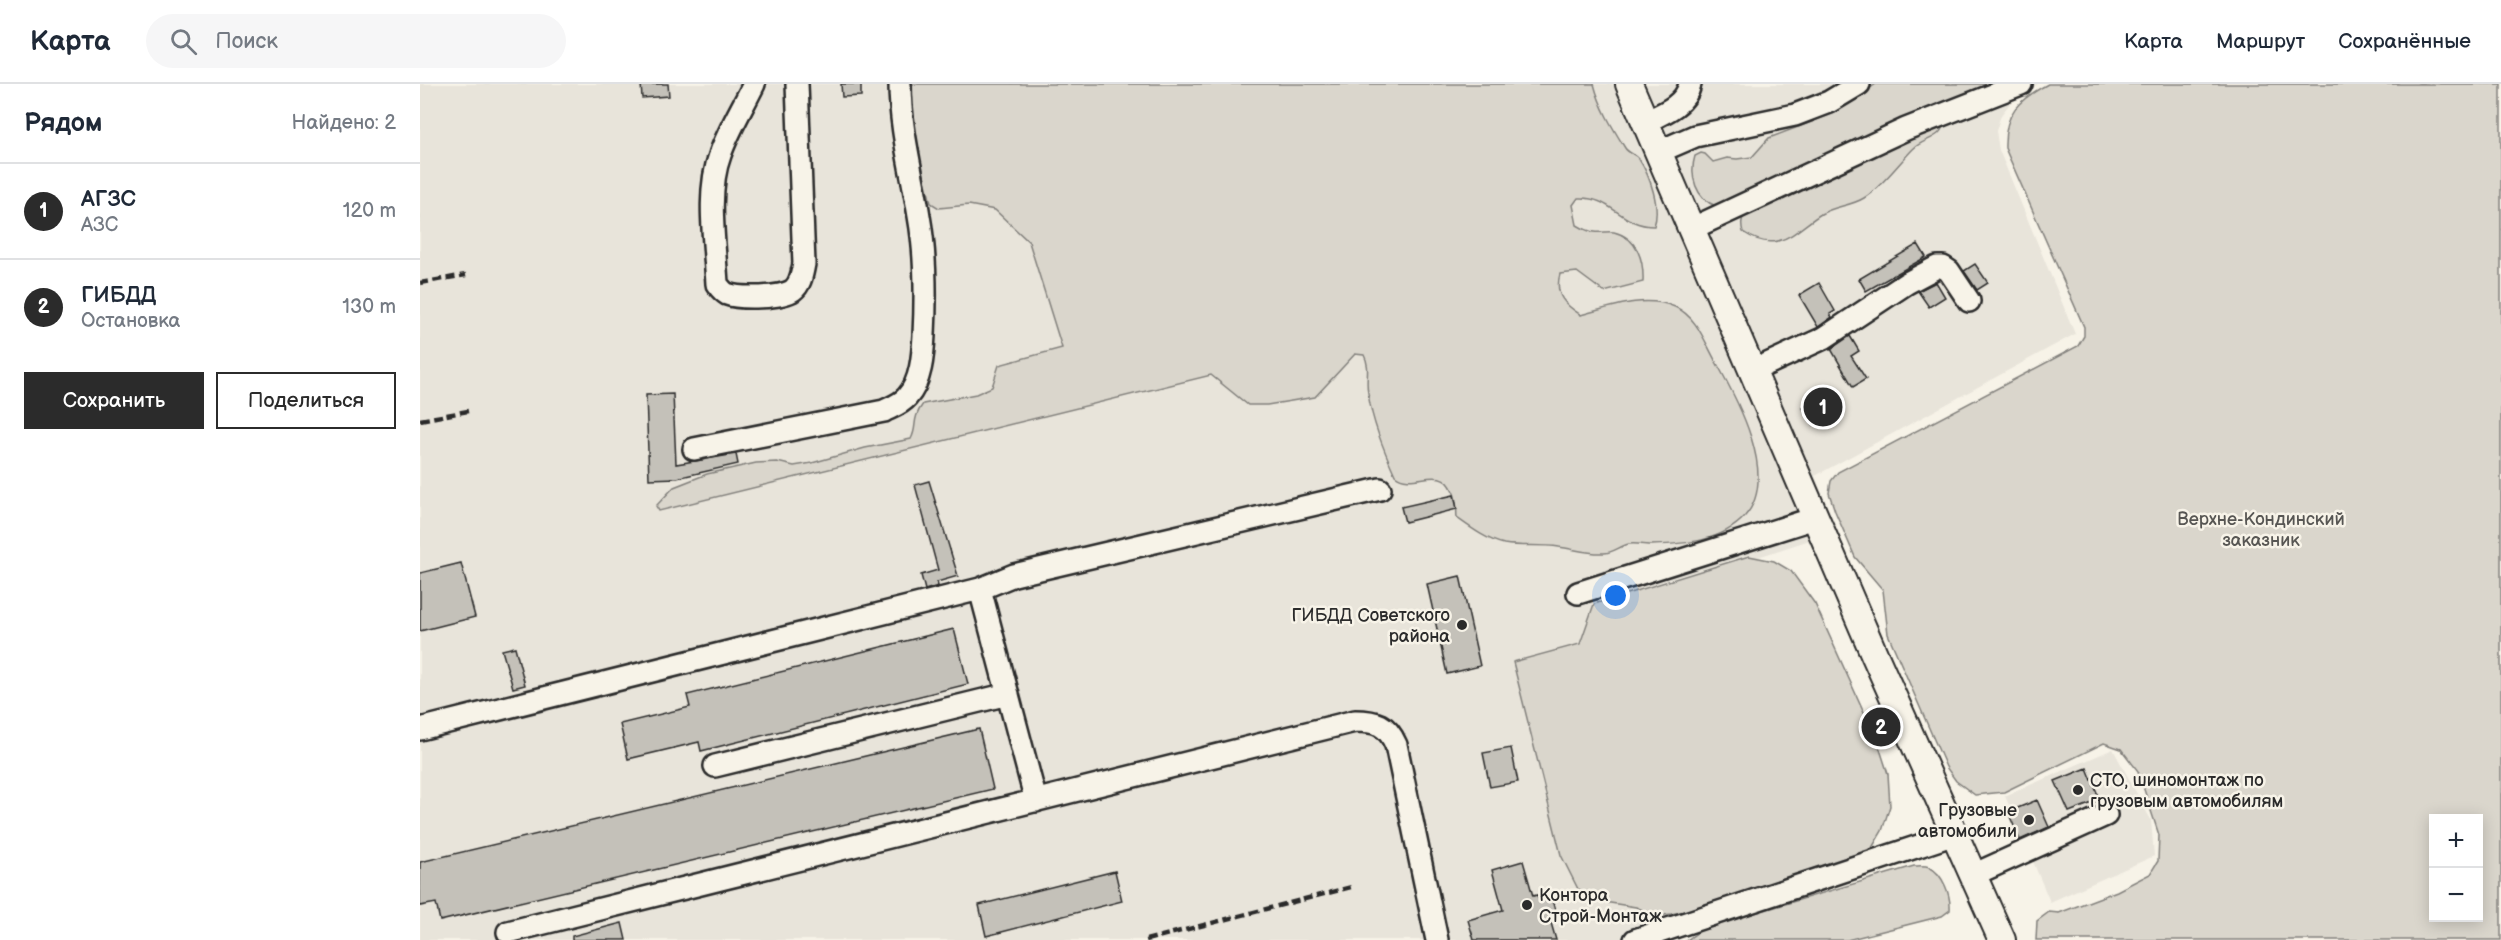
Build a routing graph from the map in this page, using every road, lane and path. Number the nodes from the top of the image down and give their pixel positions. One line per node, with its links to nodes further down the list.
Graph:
1 (754, 84): 2 (lane)
2 (797, 84)
3 (900, 84): 13 (lane)
4 (1629, 84): 8 (main road)
5 (1690, 84): 8 (lane)
6 (1859, 84): 9 (lane)
7 (2021, 84): 10 (lane)
8 (1645, 122): 9 (main road)
9 (1658, 152): 10 (main road)
10 (1691, 229): 12 (main road)
11 (1969, 301): 12 (lane)
12 (1752, 371): 15 (main road)
13 (694, 450)
14 (1380, 489): 16 (lane)
15 (1815, 518): 17 (lane); 23 (main road)
16 (980, 590): 18 (lane); 19 (lane)
17 (1578, 593)
18 (1008, 694): 20 (lane); 21 (lane)
19 (420, 729)
20 (715, 766)
21 (1036, 801): 25 (lane); 26 (lane)
22 (2106, 815): 24 (lane)
23 (1955, 834): 24 (main road); 27 (lane)
24 (1973, 875): 28 (main road)
25 (508, 932)
26 (1437, 940)
27 (1635, 940)
28 (2002, 940)

